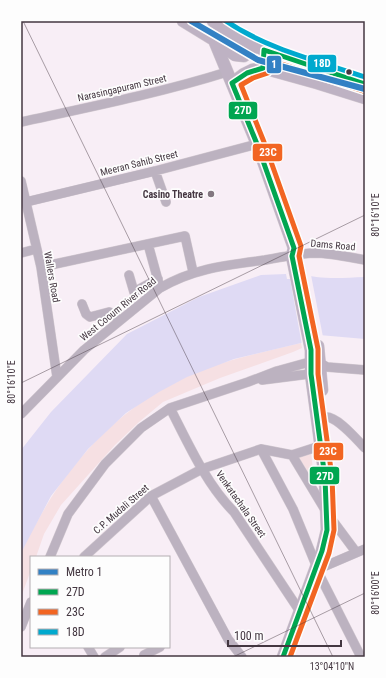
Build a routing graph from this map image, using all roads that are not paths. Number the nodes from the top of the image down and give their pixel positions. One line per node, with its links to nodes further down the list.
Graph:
1 (183, 21): 3 (main road)
2 (213, 21): 4 (main road)
3 (214, 40): 4 (main road); 6 (main road)
4 (260, 48): 5 (main road); 8 (main road)
5 (264, 68): 7 (main road); 9 (main road)
6 (227, 72): 7 (main road); 10 (street, Narasingapuram Street)
7 (232, 83): 11 (main road)
8 (365, 84)
9 (365, 98)
10 (21, 122)
11 (257, 144): 12 (street, Meeran Sahib Street); 19 (main road)
12 (155, 171): 14 (street, Meeran Sahib Street); 15 (street)
13 (21, 181): 14 (street, Wallers Road)
14 (26, 202): 17 (street, Wallers Road)
15 (166, 202)
16 (148, 244): 21 (street); 22 (street); 24 (street)
17 (36, 249): 18 (street); 21 (street, Wallers Road)
18 (21, 253)
19 (295, 253): 20 (street, Dams Road); 22 (street, West Cooum River Road); 27 (main road)
20 (365, 260)
21 (41, 267): 29 (street, Wallers Road)
22 (193, 272): 24 (street, West Cooum River Road)
23 (129, 274): 24 (street)
24 (159, 283): 26 (street, West Cooum River Road)
25 (82, 304): 26 (street)
26 (119, 321): 29 (street, West Cooum River Road)
27 (318, 368): 28 (street); 30 (street); 32 (main road); 33 (main road)
28 (365, 370)
29 (56, 377): 31 (street, West Cooum River Road)
30 (170, 408): 37 (street, Venkatachala Street); 42 (street)
31 (21, 414)
32 (326, 417): 34 (street); 39 (main road)
33 (320, 446): 36 (street); 39 (main road)
34 (365, 448)
35 (261, 449): 36 (street); 37 (street, C.P. Mudali Street); 44 (street)
36 (292, 456): 39 (street)
37 (202, 469): 38 (street, C.P. Mudali Street); 45 (street, Venkatachala Street)
38 (151, 496): 43 (street, C.P. Mudali Street); 54 (street)
39 (331, 517): 41 (street); 44 (main road)
40 (365, 549): 41 (street)
41 (356, 552): 44 (street)
42 (50, 556)
43 (85, 556)
44 (320, 569): 45 (main road); 56 (main road); 57 (street)
45 (299, 610): 55 (main road)
46 (28, 613): 47 (street)
47 (21, 627)
48 (89, 648): 52 (street)
49 (118, 648): 53 (street)
50 (158, 648): 51 (street)
51 (144, 656)
52 (94, 657)
53 (105, 657)
54 (242, 657)
55 (283, 657)
56 (291, 657)
57 (361, 657)

